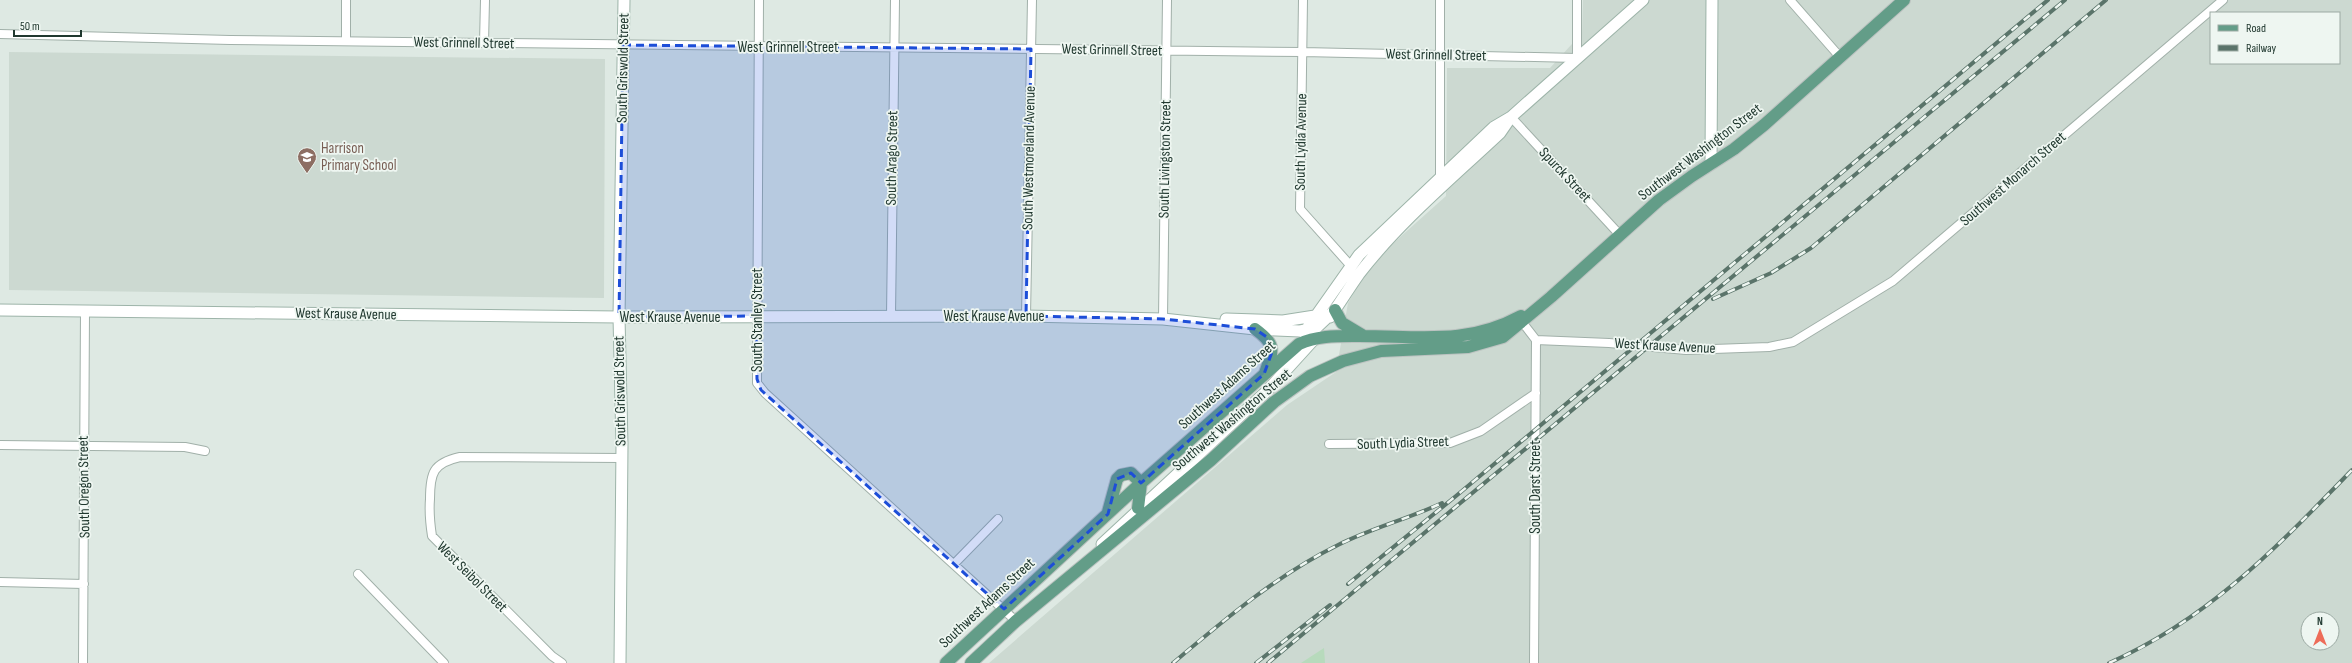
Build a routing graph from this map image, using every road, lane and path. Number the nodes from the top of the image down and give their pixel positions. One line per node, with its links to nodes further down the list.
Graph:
1 (346, 0): 17 (street)
2 (485, 0): 18 (street)
3 (624, 0): 19 (street, South Griswold Street)
4 (759, 0): 20 (street, South Stanley Street)
5 (895, 0): 21 (street, South Arago Street)
6 (1032, 0): 22 (street, South Westmoreland Avenue)
7 (1167, 0): 23 (street, South Livingston Street)
8 (1304, 0): 24 (street, South Lydia Avenue)
9 (1440, 0): 25 (street)
10 (1577, 0): 27 (street)
11 (1643, 0): 27 (street, Southwest Adams Street)
12 (1712, 0): 29 (street)
13 (1790, 0): 26 (street)
14 (1904, 0): 26 (main road, Southwest Washington Street)
15 (2223, 0): 48 (street, Southwest Monarch Street)
16 (0, 34): 17 (street, West Grinnell Street)
17 (346, 41): 18 (street, West Grinnell Street)
18 (484, 43): 19 (street, West Grinnell Street)
19 (623, 45): 20 (street, West Grinnell Street); 41 (street, South Griswold Street)
20 (759, 46): 21 (street, West Grinnell Street); 37 (street, South Stanley Street)
21 (894, 48): 22 (street, West Grinnell Street); 38 (street, South Arago Street)
22 (1031, 49): 23 (street, West Grinnell Street); 39 (street, South Westmoreland Avenue)
23 (1167, 51): 24 (street, West Grinnell Street); 42 (street, South Livingston Street)
24 (1303, 52): 25 (street, West Grinnell Street); 33 (street, South Lydia Avenue)
25 (1439, 56): 27 (street, West Grinnell Street); 30 (street)
26 (1840, 57): 29 (main road, Southwest Washington Street)
27 (1576, 58): 28 (street, Southwest Adams Street)
28 (1511, 117): 30 (street, Southwest Adams Street); 31 (street, Southwest Adams Street); 32 (street, Spurck Street)
29 (1710, 164): 32 (main road, Southwest Washington Street)
30 (1440, 178): 31 (street); 33 (street, Southwest Adams Street)
31 (1440, 190): 36 (street, Southwest Adams Street)
32 (1619, 234): 43 (main road, Southwest Washington Street)
33 (1350, 265): 40 (street, Southwest Adams Street)
34 (0, 310): 35 (street, West Krause Avenue)
35 (85, 311): 41 (street, West Krause Avenue); 53 (street, South Oregon Street)
36 (1334, 311): 45 (street, Southwest Adams Street); 46 (main road)
37 (756, 316): 38 (street, West Krause Avenue); 41 (street, West Krause Avenue); 61 (street, South Stanley Street)
38 (891, 316): 39 (street, West Krause Avenue)
39 (1026, 316): 42 (street, West Krause Avenue)
40 (1315, 316): 42 (street); 45 (street, Southwest Adams Street)
41 (619, 317): 56 (street, South Griswold Street)
42 (1163, 319): 44 (street, West Krause Avenue)
43 (1521, 319): 46 (main road, Southwest Washington Street); 47 (street); 63 (main road, Southwest Washington Street)
44 (1256, 329): 45 (street, West Krause Avenue); 50 (main road)
45 (1310, 335): 46 (main road, Southwest Washington Street); 49 (main road, Southwest Washington Street); 58 (street, Southwest Adams Street)
46 (1363, 336)
47 (1536, 340): 48 (street, West Krause Avenue); 51 (street, South Darst Street)
48 (1792, 342)
49 (1293, 348): 50 (main road, Southwest Adams Street)
50 (1264, 374): 57 (main road, Southwest Adams Street)
51 (1536, 393): 54 (street, South Lydia Street); 74 (street, South Darst Street)
52 (0, 444): 53 (street)
53 (83, 444): 55 (street); 65 (street, South Oregon Street)
54 (1329, 444)
55 (205, 451)
56 (621, 458): 70 (street, West Seibol Street); 71 (street, South Griswold Street)
57 (1141, 483): 58 (main road); 59 (main road, Southwest Adams Street); 59 (main road)
58 (1138, 508): 63 (street, Southwest Adams Street)
59 (1108, 514): 66 (main road, Southwest Adams Street)
60 (998, 519): 61 (street)
61 (954, 564): 66 (street, South Stanley Street)
62 (358, 574): 69 (street)
63 (1066, 579): 67 (main road, Southwest Adams Street)
64 (0, 582): 65 (street)
65 (84, 584): 68 (street, South Oregon Street)
66 (1004, 609): 67 (street, South Stanley Street); 72 (main road, Southwest Adams Street)
67 (1016, 621): 73 (main road, Southwest Adams Street)
68 (83, 663)
69 (444, 663)
70 (562, 663)
71 (620, 663)
72 (946, 663)
73 (971, 663)
74 (1534, 663)

